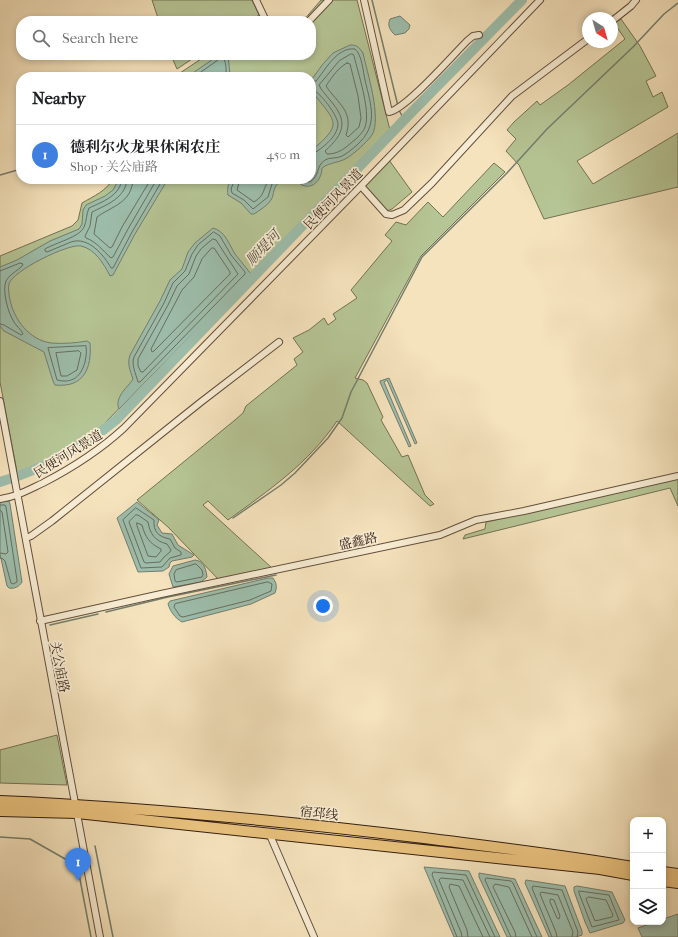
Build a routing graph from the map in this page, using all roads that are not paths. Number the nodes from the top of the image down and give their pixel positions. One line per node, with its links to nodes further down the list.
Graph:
1 (256, 0): 6 (street)
2 (329, 0): 7 (street)
3 (364, 0): 9 (street)
4 (540, 0): 11 (street, 民便河风景道)
5 (636, 0): 8 (street)
6 (264, 16)
7 (314, 16)
8 (618, 16)
9 (478, 35)
10 (582, 44): 11 (street)
11 (361, 186): 15 (street, 民便河风景道)
12 (279, 342): 17 (street)
13 (0, 401): 15 (street, 关公庙路)
14 (678, 476): 18 (street, 盛鑫路)
15 (17, 493): 16 (street, 民便河风景道); 17 (street, 关公庙路)
16 (0, 499)
17 (26, 538): 18 (street, 关公庙路)
18 (40, 621): 20 (street, 关公庙路)
19 (0, 802): 20 (main road, 宿邳线)
20 (76, 809): 21 (main road, 宿邳线); 22 (main road, 宿邳线); 23 (main road, 宿邳线); 29 (street, 关公庙路)
21 (0, 812)
22 (269, 833): 25 (main road, 宿邳线); 30 (street)
23 (630, 866)
24 (666, 872): 26 (main road)
25 (630, 874)
26 (678, 874)
27 (666, 881): 28 (main road)
28 (678, 883)
29 (100, 937)
30 (314, 937)

